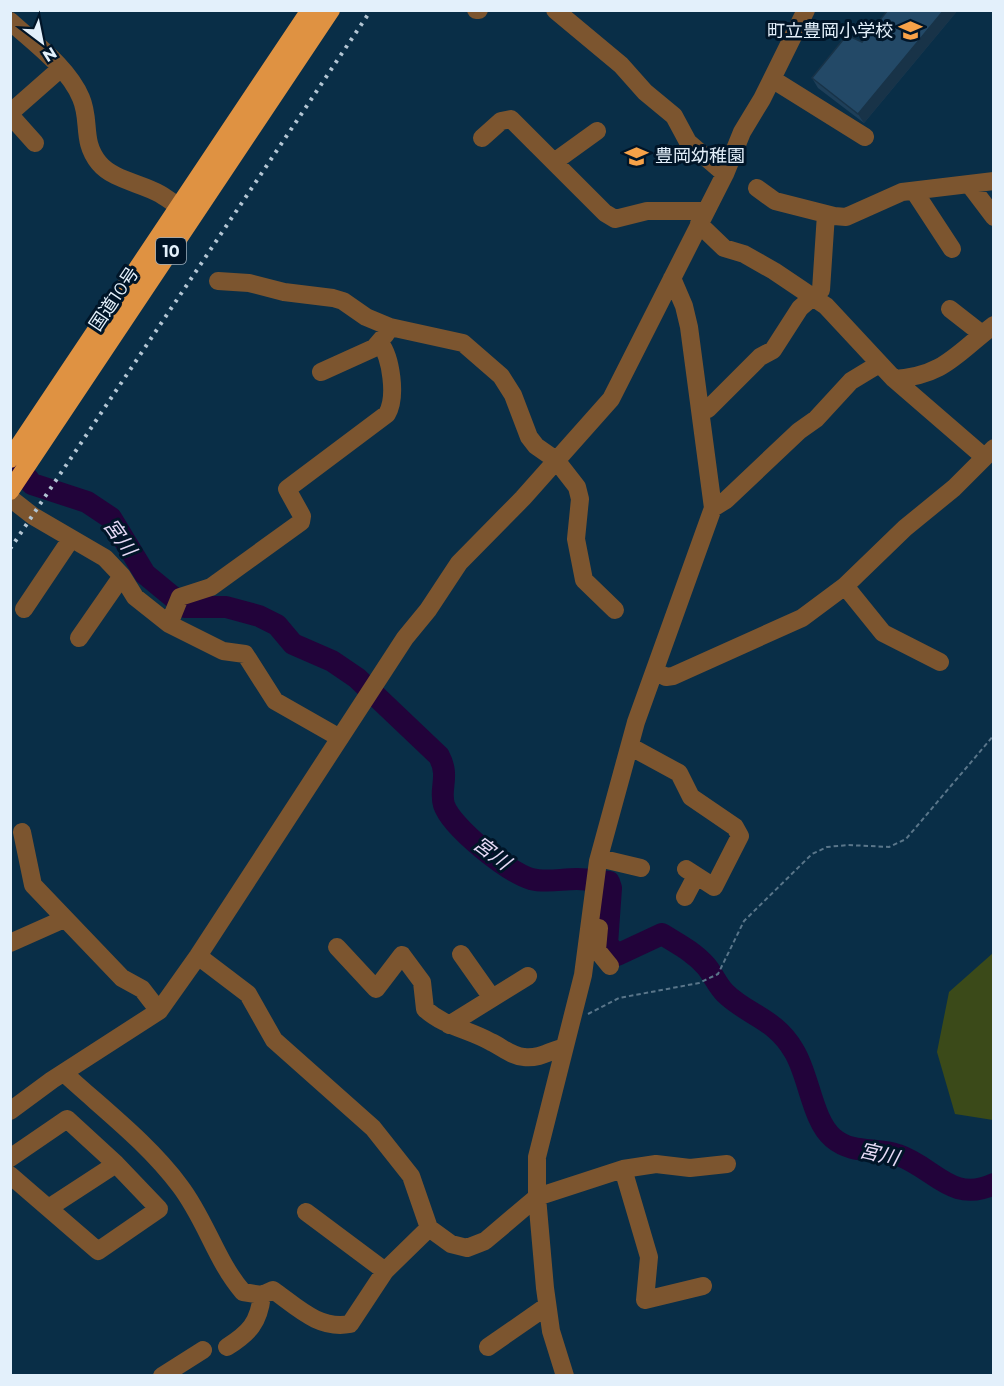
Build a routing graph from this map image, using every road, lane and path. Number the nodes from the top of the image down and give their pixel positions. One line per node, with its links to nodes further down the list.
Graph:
1 (310, 10): 19 (highway, 国道10号 / 10)
2 (331, 10): 21 (highway, 国道10号 / 10)
3 (555, 10): 14 (street)
4 (807, 10): 7 (street)
5 (11, 23): 6 (street)
6 (60, 69): 8 (street); 19 (street)
7 (772, 79): 10 (street); 14 (street)
8 (10, 114): 12 (street)
9 (597, 131): 13 (street)
10 (864, 137)
11 (482, 138): 13 (street)
12 (35, 143)
13 (554, 162): 23 (street)
14 (724, 174): 23 (street)
15 (993, 181): 16 (street)
16 (969, 184): 18 (street); 22 (street)
17 (757, 188): 20 (street)
18 (915, 191): 20 (street); 24 (street)
19 (178, 207): 21 (street); 36 (highway, 国道10号 / 10)
20 (826, 214): 27 (street)
21 (194, 217): 38 (highway, 国道10号 / 10)
22 (993, 217)
23 (702, 218): 25 (street); 27 (street)
24 (952, 249)
25 (672, 278): 34 (street); 37 (street)
26 (219, 280): 30 (street)
27 (814, 297): 31 (street); 34 (street)
28 (950, 309): 29 (street)
29 (988, 329): 33 (street)
30 (385, 335): 32 (street); 37 (street); 46 (street)
31 (879, 364): 33 (street); 40 (street)
32 (321, 372)
33 (894, 379): 35 (street)
34 (701, 412): 40 (street)
35 (988, 452): 43 (street)
36 (10, 459)
37 (556, 460): 45 (street); 51 (street)
38 (10, 491)
39 (10, 498): 41 (street)
40 (713, 508): 49 (street)
41 (71, 540): 42 (street); 44 (street)
42 (122, 576): 46 (street); 47 (street)
43 (845, 586): 48 (street); 49 (street)
44 (24, 609)
45 (615, 610)
46 (169, 624): 51 (street)
47 (79, 638)
48 (940, 662)
49 (655, 671): 52 (street)
50 (993, 735): 68 (path)
51 (340, 738): 62 (street)
52 (631, 747): 54 (street); 57 (street)
53 (22, 832): 58 (street)
54 (599, 859): 55 (street); 56 (street)
55 (641, 868)
56 (593, 897): 63 (street); 68 (street)
57 (685, 897)
58 (64, 919): 59 (street); 66 (street)
59 (10, 944)
60 (337, 947): 67 (street)
61 (461, 954): 65 (street)
62 (198, 956): 66 (street); 79 (street)
63 (610, 966)
64 (528, 975): 65 (street)
65 (492, 998): 67 (street)
66 (159, 1011): 69 (street)
67 (449, 1025): 68 (street)
68 (566, 1038): 76 (street)
69 (64, 1074): 70 (street); 82 (street)
70 (10, 1111)
71 (10, 1158): 72 (street)
72 (116, 1164): 77 (street); 77 (street)
73 (727, 1164): 74 (street)
74 (623, 1169): 76 (street); 81 (street)
75 (10, 1175): 77 (street)
76 (537, 1197): 79 (street); 83 (street)
77 (50, 1207)
78 (306, 1212): 80 (street)
79 (429, 1228): 80 (street)
80 (385, 1270): 82 (street)
81 (703, 1286)
82 (262, 1295): 84 (street)
83 (547, 1306): 85 (street); 88 (street)
84 (227, 1347)
85 (488, 1347)
86 (203, 1350): 87 (street)
87 (162, 1376)
88 (565, 1376)

